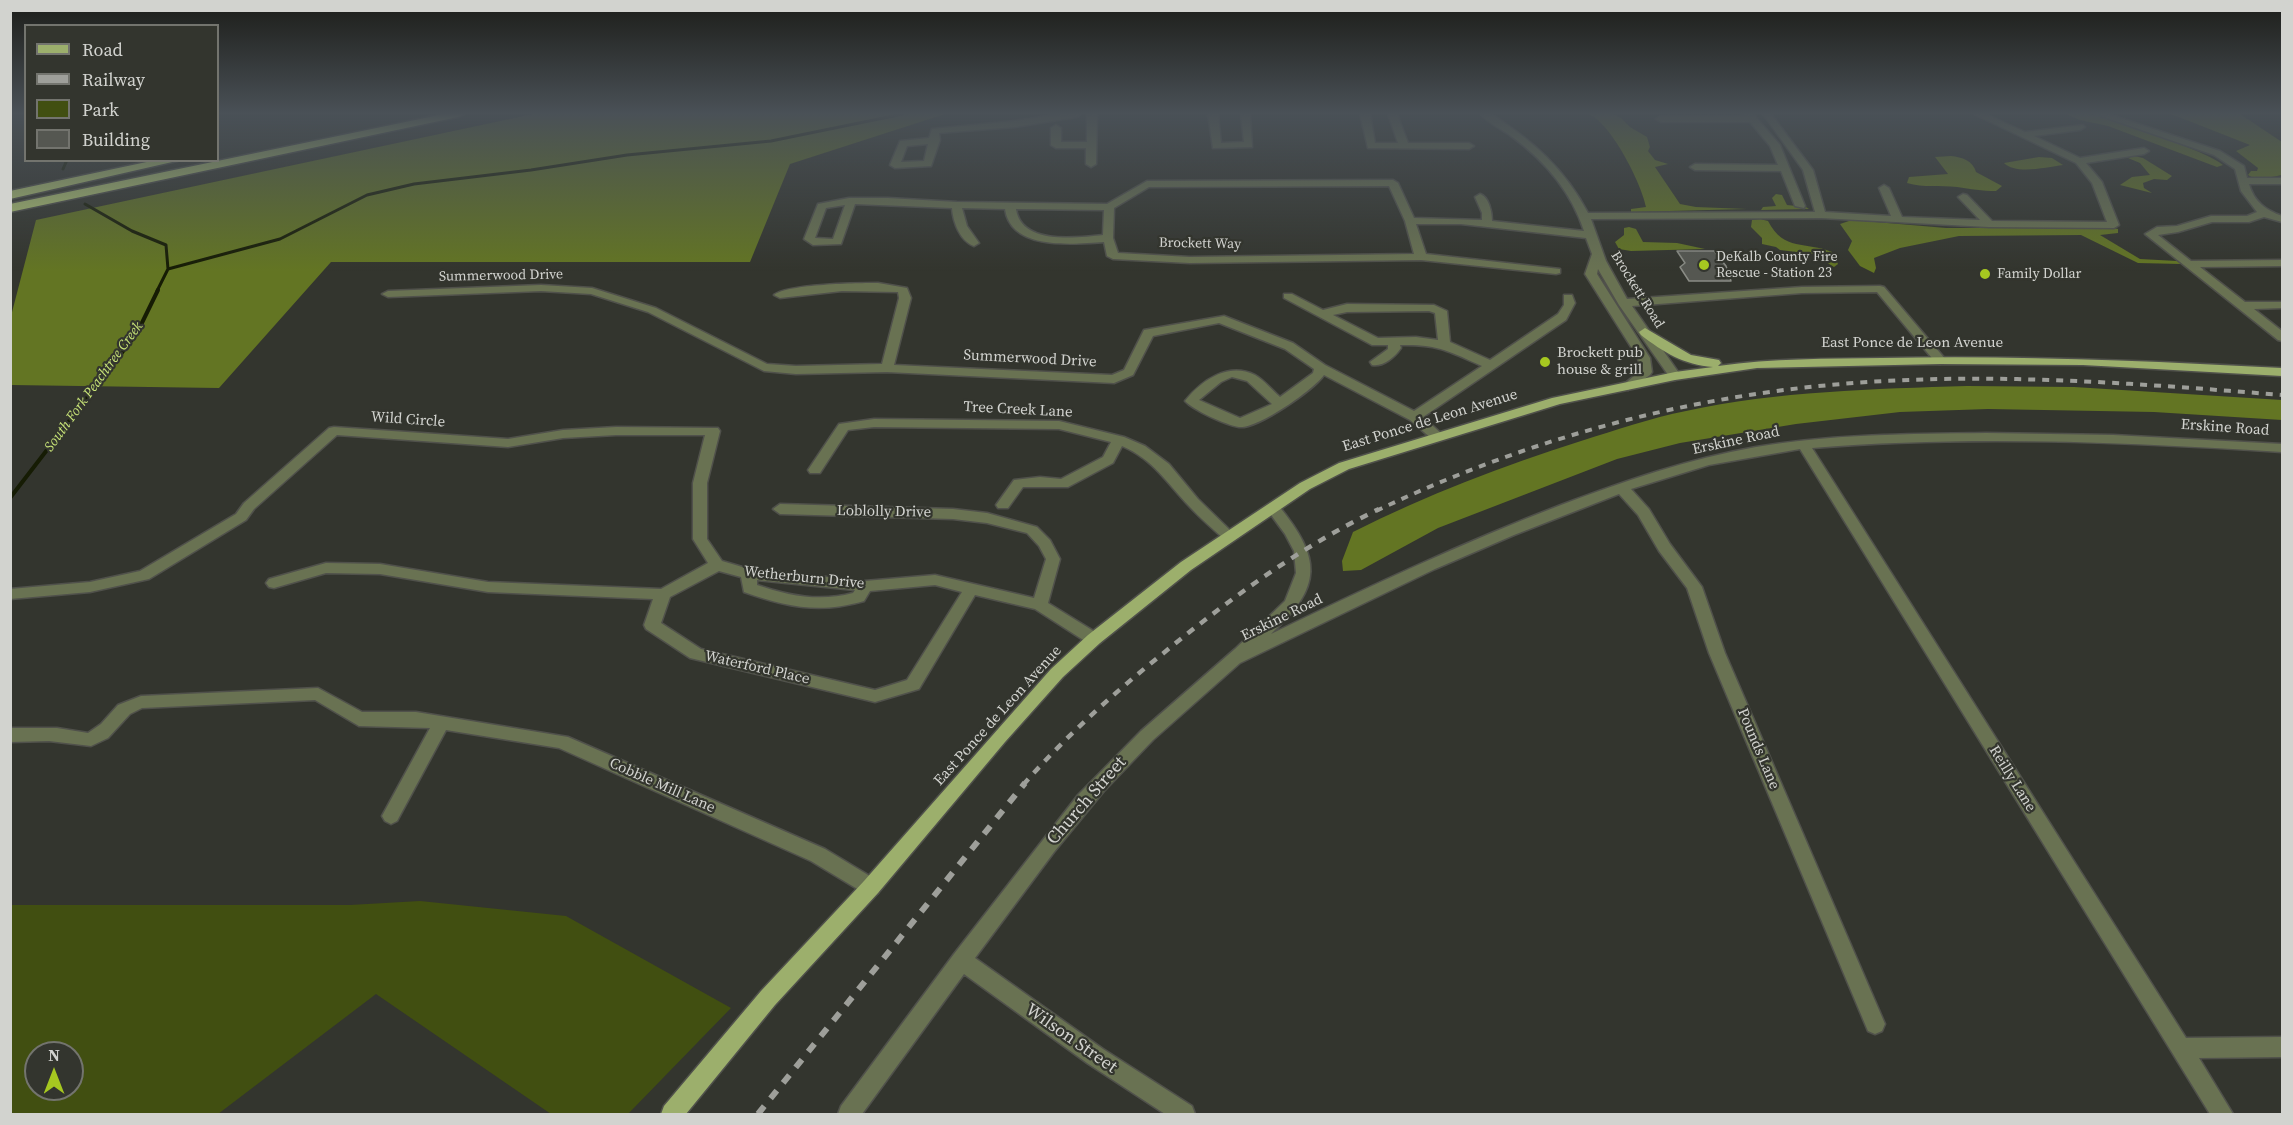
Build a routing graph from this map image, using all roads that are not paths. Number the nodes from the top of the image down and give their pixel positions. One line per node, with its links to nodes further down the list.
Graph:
1 (145, 166): 12 (highway)
2 (208, 166): 20 (highway)
3 (1552, 166): 23 (street, Brockett Road)
4 (1805, 166): 22 (street)
5 (2084, 166): 28 (street)
6 (2238, 166): 9 (street)
7 (1695, 167): 8 (street)
8 (1785, 168): 18 (street)
9 (2243, 181): 10 (street); 21 (street)
10 (2283, 181)
11 (1884, 188): 25 (street)
12 (10, 195)
13 (1480, 197): 27 (street)
14 (1963, 197): 28 (street)
15 (851, 202): 15 (street); 16 (street)
16 (957, 205): 17 (street); 31 (street)
17 (1010, 206): 19 (street); 30 (street)
18 (1800, 206)
19 (1109, 207): 26 (street); 30 (street)
20 (10, 208)
21 (2263, 213): 24 (street); 35 (street)
22 (1821, 215): 23 (street); 25 (street)
23 (1584, 216): 29 (street, Brockett Road)
24 (2283, 219)
25 (1898, 220): 28 (street)
26 (1410, 221): 27 (street); 33 (street)
27 (1487, 223): 29 (street)
28 (1989, 224)
29 (1591, 235): 32 (street, Brockett Road)
30 (1108, 238): 33 (street, Brockett Way)
31 (974, 243)
32 (1597, 254): 41 (street, Brockett Road); 57 (street)
33 (1421, 257): 36 (street, Brockett Way)
34 (2283, 263): 35 (street)
35 (2190, 264): 43 (street)
36 (1556, 271)
37 (388, 294): 53 (street, Summerwood Drive)
38 (780, 295): 53 (street)
39 (1288, 297): 44 (street)
40 (1568, 297): 52 (street)
41 (1625, 303): 45 (street, Brockett Road); 49 (street)
42 (2283, 305): 43 (street)
43 (2244, 306): 46 (street)
44 (1324, 314): 47 (street); 48 (street)
45 (1645, 332): 51 (main road); 56 (street, Brockett Road)
46 (2283, 337)
47 (1392, 342): 48 (street); 50 (street)
48 (1444, 344): 52 (street)
49 (1940, 360): 51 (main road, East Ponce de Leon Avenue); 55 (main road, East Ponce de Leon Avenue)
50 (1377, 362)
51 (1757, 364): 56 (main road, East Ponce de Leon Avenue)
52 (1492, 366): 59 (street)
53 (887, 368): 54 (street, Summerwood Drive)
54 (1321, 368): 58 (street); 59 (street, Summerwood Drive)
55 (2283, 372)
56 (1675, 376): 57 (main road, East Ponce de Leon Avenue)
57 (1628, 386): 60 (main road, East Ponce de Leon Avenue)
58 (1280, 404): 58 (street)
59 (1415, 417): 60 (street, Summerwood Drive)
60 (1437, 436): 67 (main road, East Ponce de Leon Avenue)
61 (1119, 440): 64 (street, Tree Creek Lane); 66 (street); 69 (street, Tree Creek Lane)
62 (1803, 444): 63 (street, Erskine Road); 65 (street, Erskine Road); 89 (street, Reilly Lane)
63 (2283, 448)
64 (815, 470)
65 (1621, 487): 79 (street, Erskine Road); 87 (street, Pounds Lane)
66 (1003, 505)
67 (1273, 508): 69 (main road, East Ponce de Leon Avenue); 77 (street, Church Street)
68 (780, 509): 78 (street, Loblolly Drive)
69 (1229, 536): 80 (main road, East Ponce de Leon Avenue)
70 (717, 565): 71 (street, Wetherburn Drive); 75 (street, Wild Circle); 76 (street)
71 (749, 574): 73 (street, Wetherburn Drive); 73 (street)
72 (274, 583): 76 (street)
73 (866, 586): 74 (street, Wetherburn Drive)
74 (972, 588): 76 (street, Waterford Place); 78 (street, Wetherburn Drive)
75 (10, 594)
76 (663, 594)
77 (1292, 603): 79 (street); 81 (street, Church Street)
78 (1040, 605): 80 (street, Wetherburn Drive)
79 (1317, 619): 81 (street, Erskine Road)
80 (1094, 639): 85 (main road, East Ponce de Leon Avenue)
81 (1236, 658): 86 (street, Church Street)
82 (441, 723): 83 (street, Cobble Mill Lane); 84 (street); 85 (street, Cobble Mill Lane)
83 (10, 735)
84 (390, 816)
85 (871, 887): 90 (main road, East Ponce de Leon Avenue)
86 (961, 960): 91 (street, Church Street); 92 (street, Wilson Street)
87 (1875, 1024)
88 (2283, 1047): 89 (street)
89 (2180, 1048): 93 (street, Reilly Lane)
90 (672, 1114)
91 (849, 1114)
92 (1184, 1114)
93 (2222, 1114)

